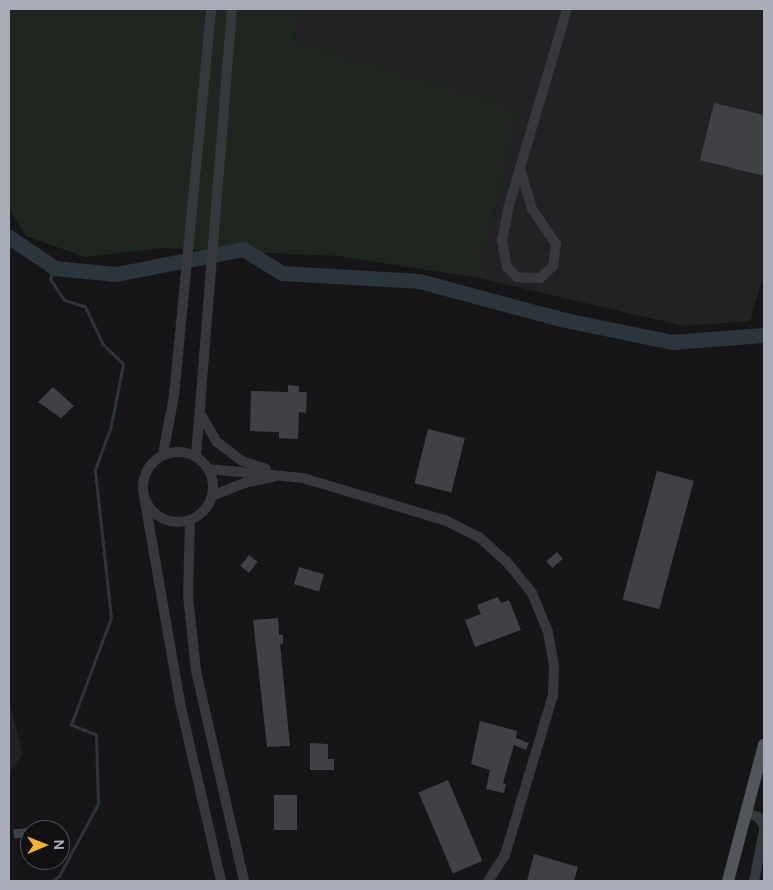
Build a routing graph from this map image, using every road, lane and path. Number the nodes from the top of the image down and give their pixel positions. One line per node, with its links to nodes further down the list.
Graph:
1 (211, 9): 6 (street)
2 (232, 9): 5 (street)
3 (567, 9): 4 (street)
4 (520, 168): 4 (street)
5 (200, 412): 7 (street); 9 (street)
6 (163, 454): 7 (street); 10 (street)
7 (196, 456): 8 (street)
8 (208, 469): 9 (street); 11 (street)
9 (284, 475): 11 (street); 19 (street)
10 (144, 496): 12 (street); 17 (street)
11 (212, 496): 12 (street)
12 (190, 520): 18 (street)
13 (764, 745): 14 (main road)
14 (746, 812): 15 (street); 20 (main road)
15 (764, 826)
16 (764, 830): 21 (street)
17 (221, 881)
18 (244, 881)
19 (488, 881)
20 (728, 881)
21 (754, 881)

